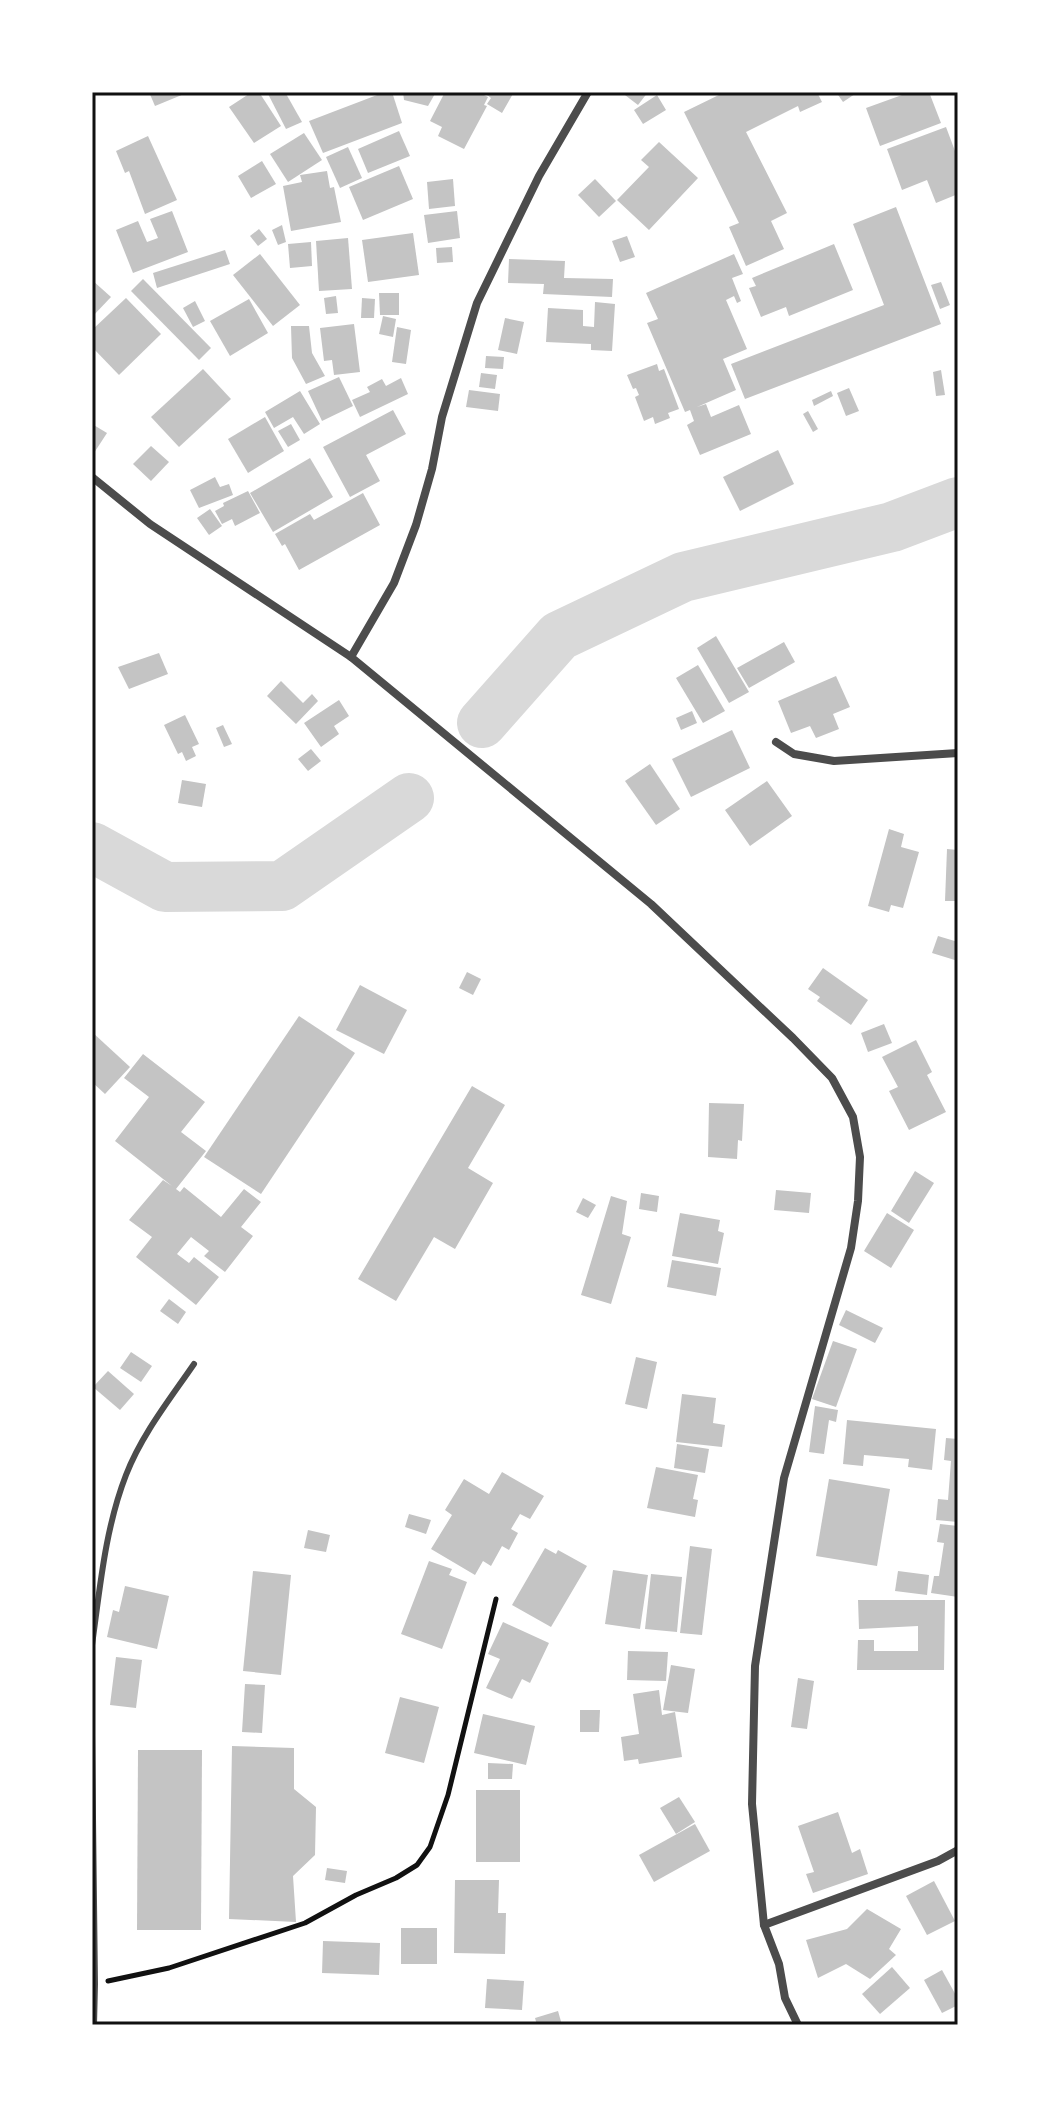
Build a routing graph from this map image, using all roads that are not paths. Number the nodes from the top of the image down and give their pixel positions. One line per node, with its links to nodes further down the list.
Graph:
1 (588, 92): 3 (street)
2 (92, 477): 3 (street)
3 (351, 657): 10 (street)
4 (776, 742): 5 (street)
5 (956, 754)
6 (194, 1364): 7 (lane)
7 (92, 1645)
8 (92, 1735): 11 (lane)
9 (958, 1850): 10 (street)
10 (764, 1925): 12 (street)
11 (94, 2025)
12 (798, 2025)

